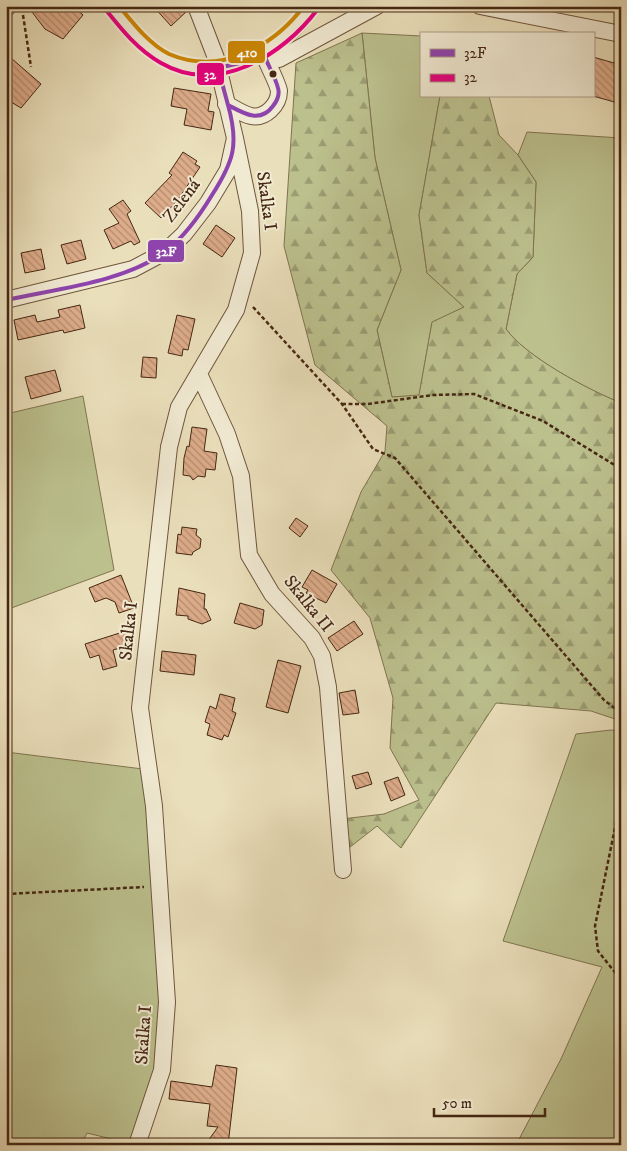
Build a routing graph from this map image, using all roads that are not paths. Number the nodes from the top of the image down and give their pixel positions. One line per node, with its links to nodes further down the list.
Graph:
1 (112, 6): 8 (street)
2 (196, 6): 8 (street, Zelená)
3 (377, 6): 7 (street)
4 (481, 6): 6 (street)
5 (311, 9): 7 (street)
6 (621, 34)
7 (263, 52): 8 (street); 9 (street)
8 (218, 68): 9 (street, Zelená)
9 (226, 104): 10 (street, Zelená)
10 (235, 138): 11 (street, Zelená); 12 (street, Skalka I)
11 (6, 300)
12 (199, 374): 13 (street, Skalka II); 14 (street, Skalka I)
13 (343, 870)
14 (137, 1145)

